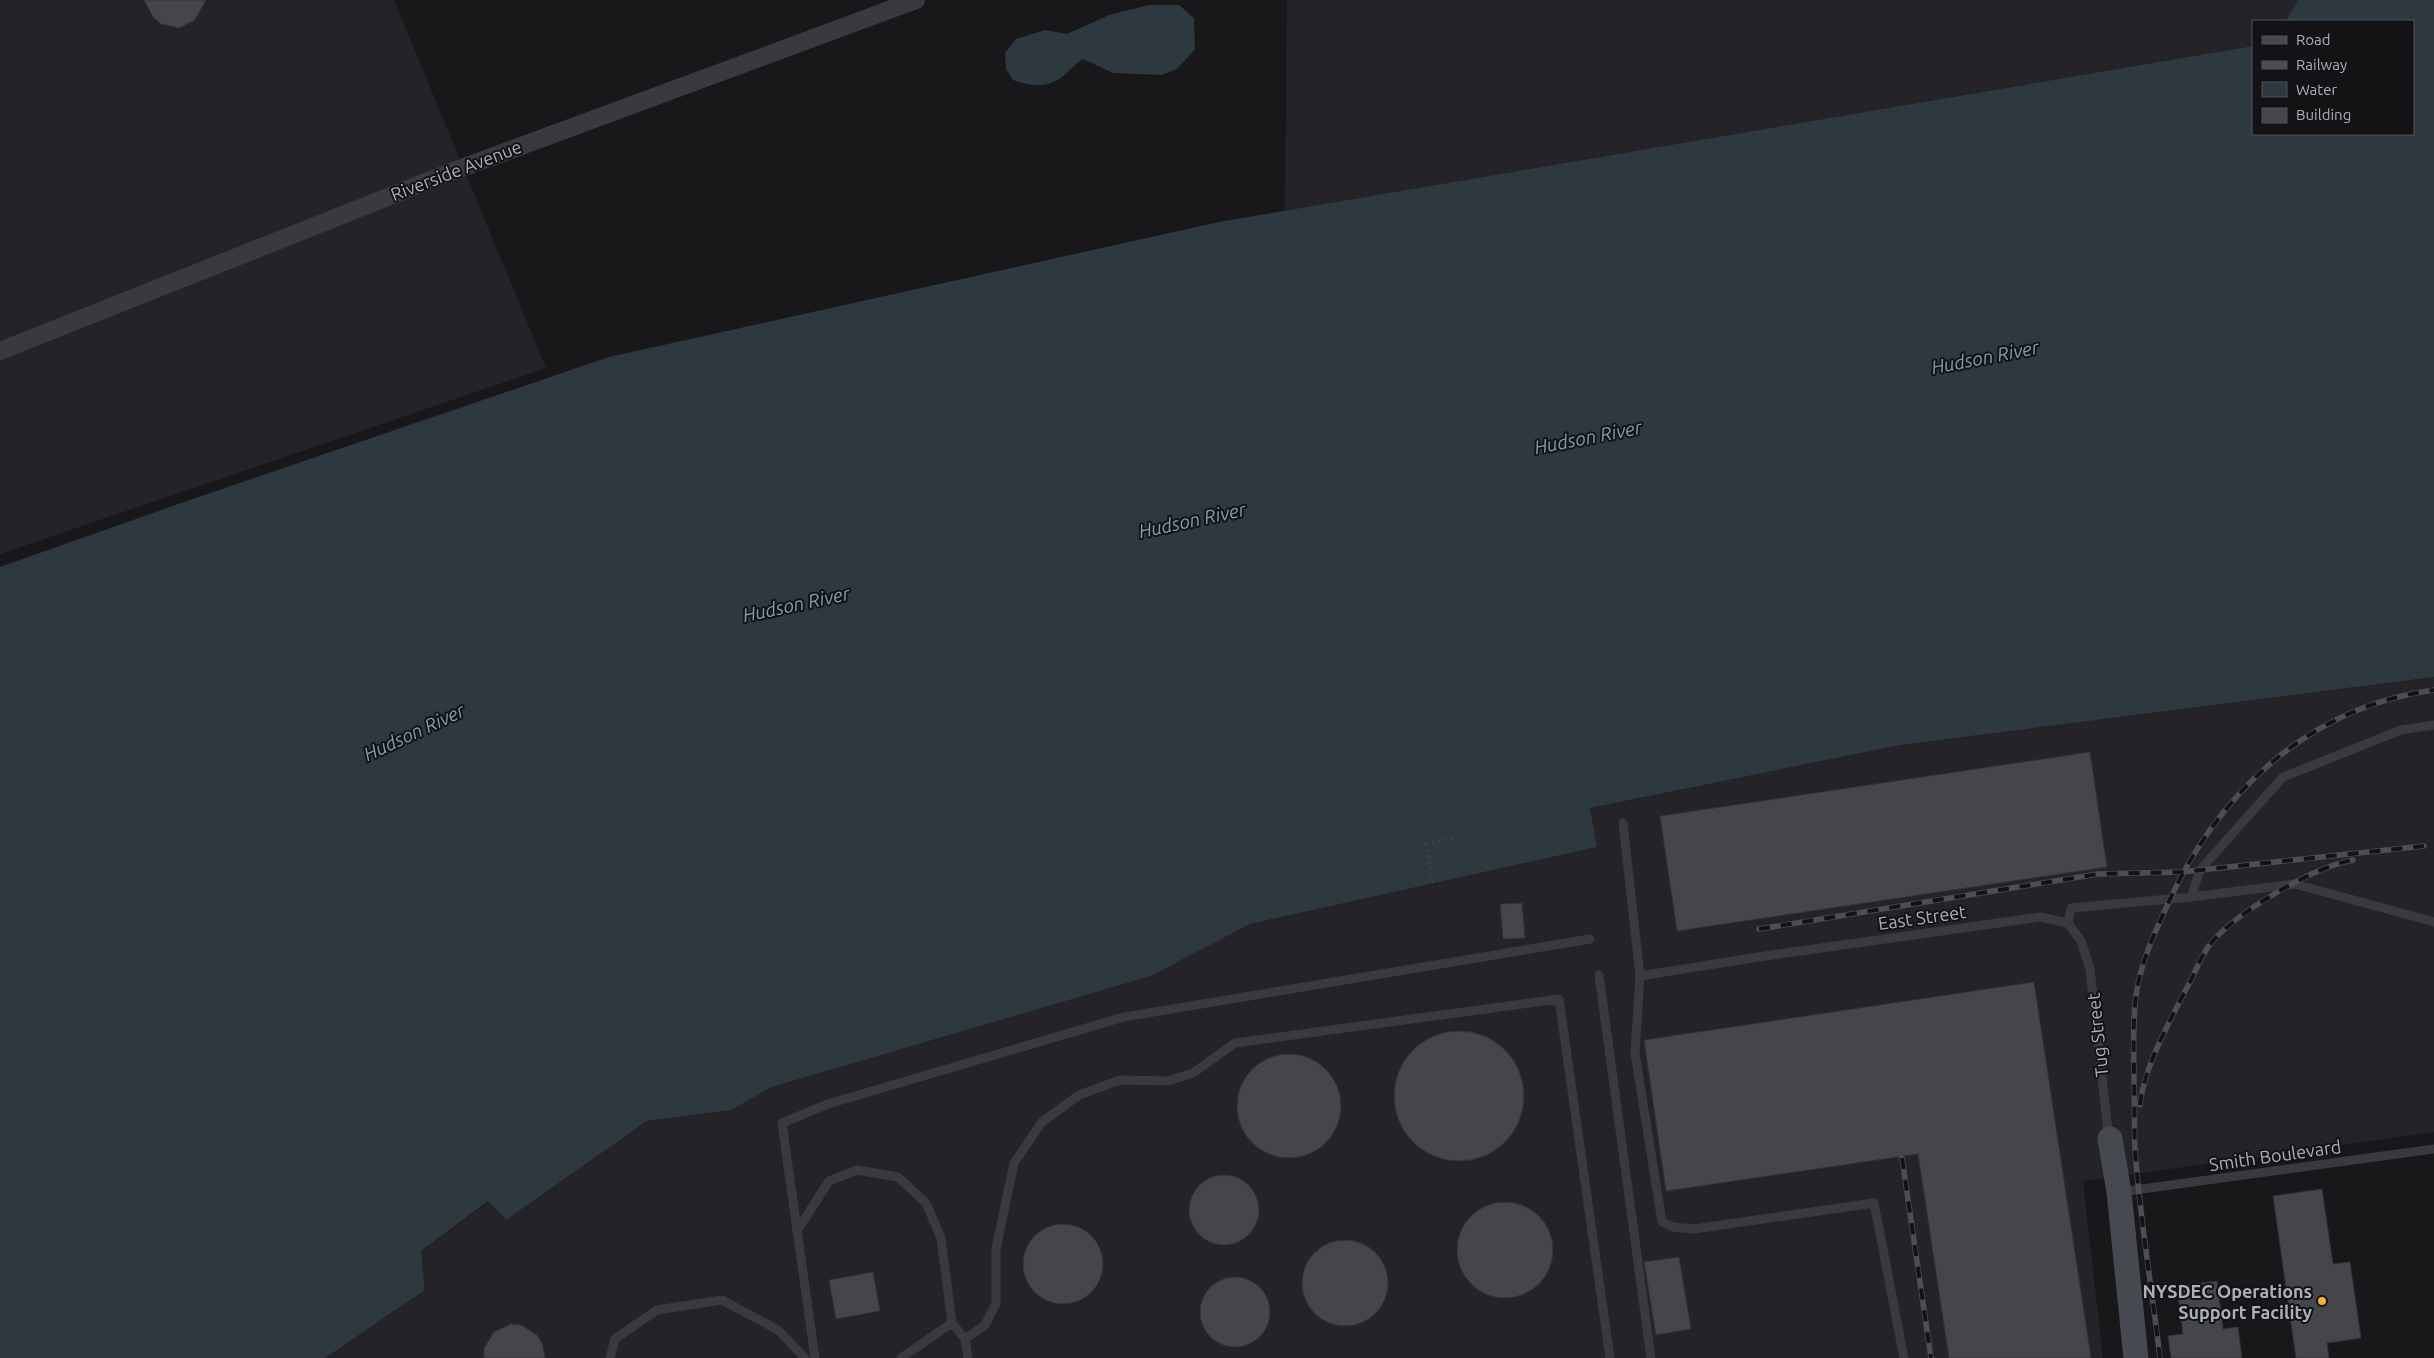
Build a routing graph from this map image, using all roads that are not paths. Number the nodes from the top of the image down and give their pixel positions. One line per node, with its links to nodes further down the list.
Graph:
1 (916, 0): 2 (street, Riverside Avenue)
2 (0, 351)
3 (2434, 726): 5 (lane)
4 (1623, 823): 10 (lane)
5 (2192, 897): 6 (lane); 7 (lane)
6 (2434, 922)
7 (2068, 923): 10 (lane, East Street); 11 (lane, Tug Street)
8 (1590, 938): 14 (lane)
9 (1599, 975): 23 (lane)
10 (1640, 976): 24 (lane)
11 (2109, 1135): 13 (street, Tug Street)
12 (2434, 1149): 13 (lane, Smith Boulevard)
13 (2120, 1192): 25 (street, Tug Street)
14 (797, 1231): 15 (lane); 19 (lane)
15 (952, 1323): 16 (lane); 20 (lane)
16 (965, 1339): 21 (lane); 22 (lane)
17 (610, 1358): 18 (lane)
18 (805, 1358)
19 (815, 1358)
20 (901, 1358)
21 (968, 1358)
22 (1610, 1358)
23 (1651, 1358)
24 (1904, 1358)
25 (2136, 1358)

